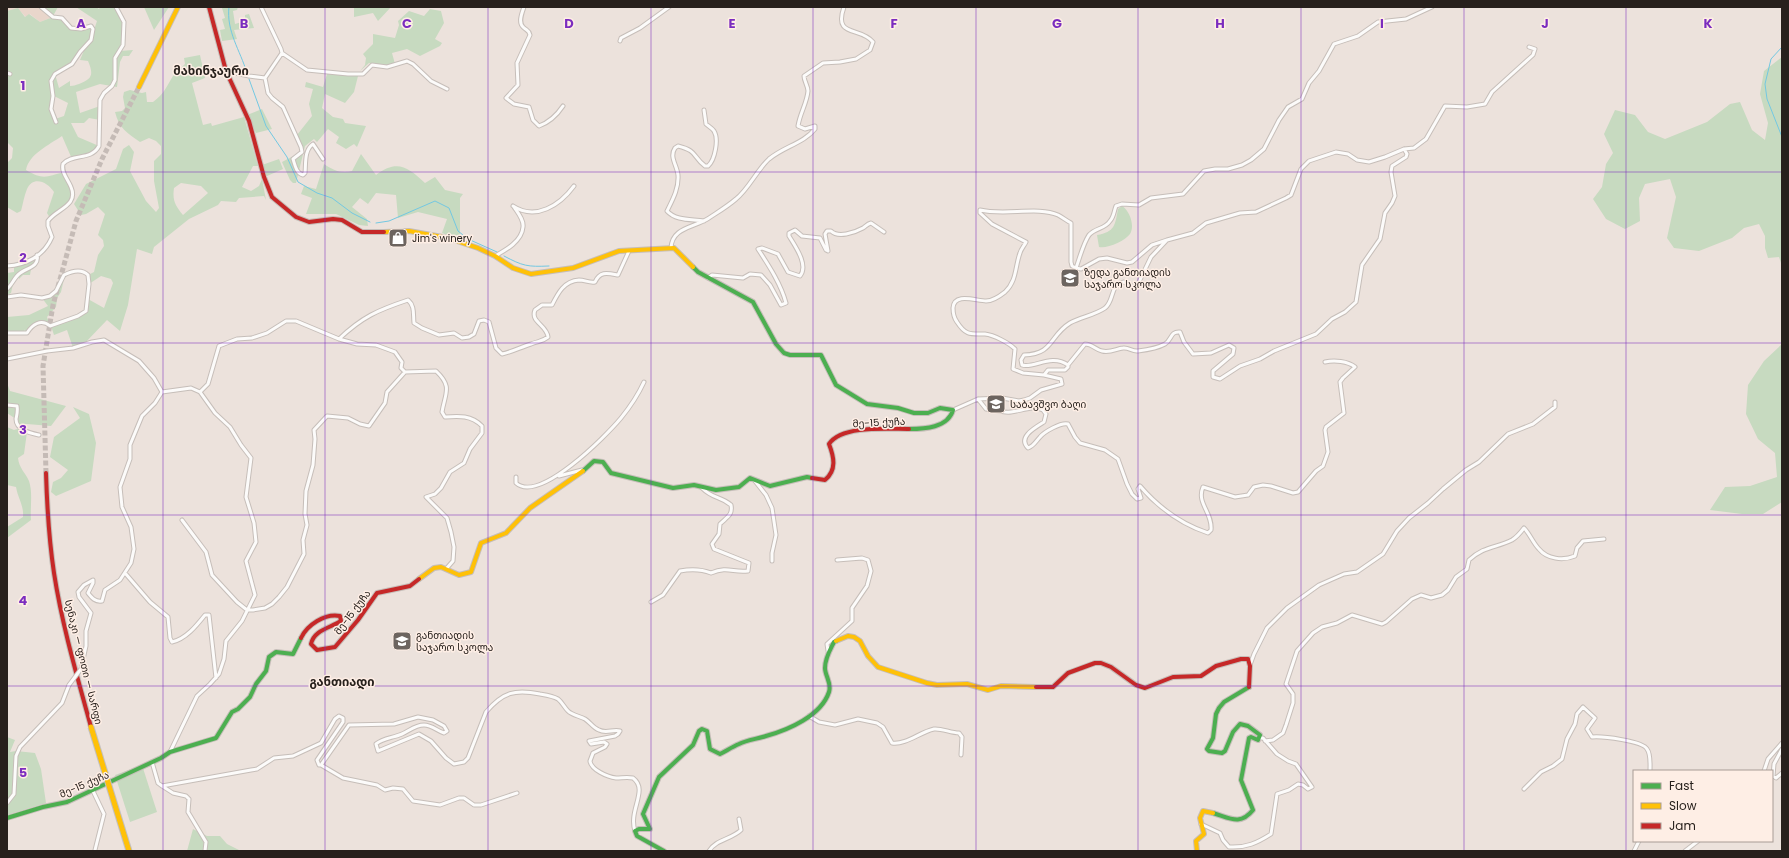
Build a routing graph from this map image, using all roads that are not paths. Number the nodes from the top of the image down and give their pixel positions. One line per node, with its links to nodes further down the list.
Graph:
1 (41, 7): 19 (street)
2 (116, 7): 28 (street)
3 (178, 7): 15 (main road)
4 (209, 7): 13 (main road)
5 (261, 7): 12 (street)
6 (524, 7): 17 (street)
7 (669, 7): 10 (street)
8 (844, 7): 23 (street)
9 (1432, 7): 31 (street)
10 (620, 41)
11 (1529, 47): 20 (street)
12 (282, 53): 14 (street); 16 (street)
13 (226, 71): 14 (street); 29 (main road)
14 (266, 78): 21 (street)
15 (139, 87)
16 (447, 89)
17 (563, 106)
18 (704, 110): 23 (street)
19 (56, 122)
20 (1404, 148): 25 (street); 39 (street)
21 (323, 159)
22 (574, 186): 29 (street)
23 (704, 221): 26 (street)
24 (884, 232): 32 (street)
25 (1166, 240): 31 (street); 39 (street)
26 (671, 248): 27 (main road); 32 (main road)
27 (629, 251): 29 (main road); 36 (street)
28 (37, 255): 30 (street); 33 (street)
29 (495, 256)
30 (7, 266)
31 (1076, 268): 41 (street)
32 (708, 278): 48 (main road)
33 (7, 289)
34 (7, 297): 35 (street)
35 (7, 333)
36 (339, 339): 40 (street); 44 (street)
37 (7, 359): 43 (street)
38 (1325, 362): 45 (street)
39 (1068, 365): 41 (street)
40 (405, 372): 60 (street); 63 (street)
41 (1044, 375): 45 (street)
42 (644, 382): 52 (street)
43 (162, 392): 44 (street); 61 (street)
44 (200, 392): 63 (street)
45 (978, 399): 48 (street)
46 (1555, 402): 65 (street)
47 (7, 405): 49 (street)
48 (953, 410): 54 (main road, მე-15 ქუჩა)
49 (39, 435)
50 (584, 470): 52 (street); 55 (main road, მე-15 ქუჩა); 60 (main road, მე-15 ქუჩა)
51 (46, 474): 90 (main road, სენაკი — ფოთი — სარფი, bridge)
52 (557, 476): 53 (street)
53 (516, 477)
54 (754, 479): 55 (main road, მე-15 ქუჩა); 58 (street)
55 (701, 486): 62 (street)
56 (182, 520): 63 (street)
57 (1604, 539): 68 (street)
58 (772, 560)
59 (837, 560): 64 (street)
60 (446, 569): 71 (main road, მე-15 ქუჩა)
61 (125, 573): 66 (street); 82 (street, bridge)
62 (651, 602)
63 (247, 610): 66 (street)
64 (828, 652): 65 (main road); 67 (main road)
65 (1250, 666): 68 (main road)
66 (216, 678): 71 (street)
67 (809, 716): 72 (street); 86 (main road)
68 (1262, 739): 85 (main road); 85 (street)
69 (1782, 743): 76 (street)
70 (1782, 749): 77 (street)
71 (170, 752): 73 (main road, მე-15 ქუჩა)
72 (961, 756)
73 (152, 762): 78 (street); 80 (main road, მე-15 ქუჩა)
74 (321, 765): 78 (street); 81 (street); 86 (street)
75 (1650, 770): 79 (street)
76 (1764, 770)
77 (1782, 772)
78 (162, 786): 91 (street)
79 (1524, 788)
80 (93, 791): 83 (main road, მე-15 ქუჩა); 89 (street)
81 (517, 793)
82 (7, 803)
83 (7, 818)
84 (739, 819): 93 (street)
85 (1200, 824): 94 (main road)
86 (635, 831): 92 (main road)
87 (1638, 842): 95 (street)
88 (1697, 842): 96 (street)
89 (95, 850)
90 (129, 851)
91 (205, 851)
92 (664, 851)
93 (708, 851)
94 (1198, 851)
95 (1634, 851)
96 (1685, 851)

